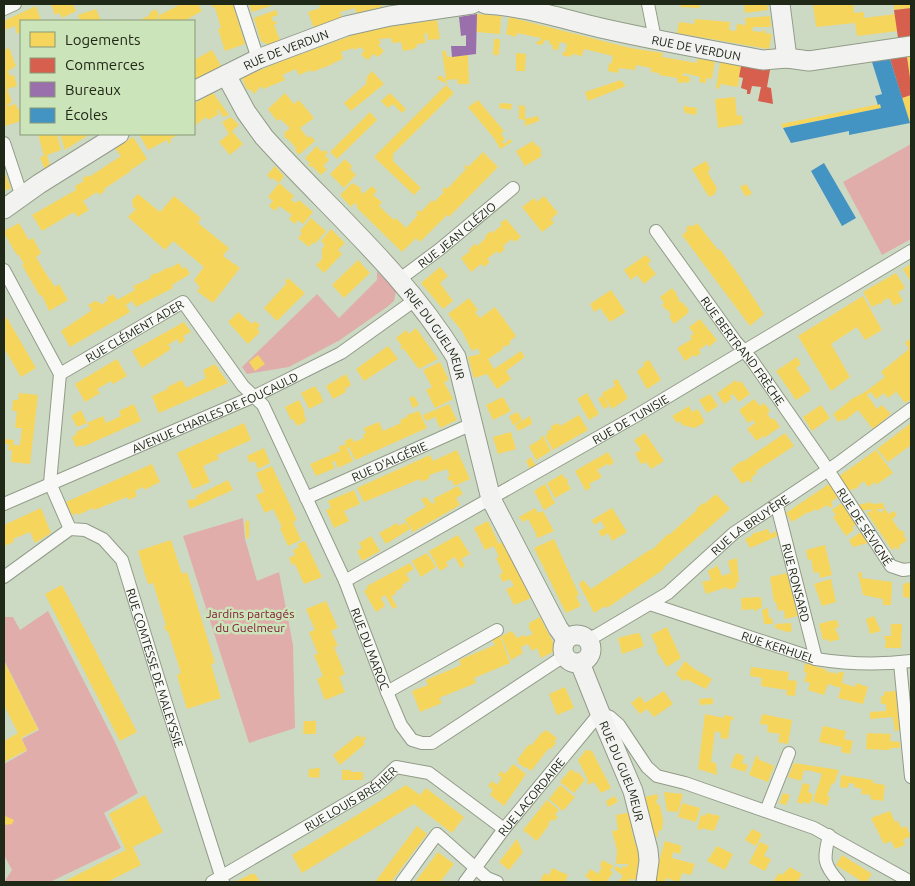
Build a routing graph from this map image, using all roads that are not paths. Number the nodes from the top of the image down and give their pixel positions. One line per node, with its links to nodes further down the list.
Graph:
1 (15, 4): 7 (street)
2 (240, 4): 12 (street)
3 (472, 4): 8 (street, RUE DE VERDUN)
4 (485, 4): 9 (street, RUE DE VERDUN)
5 (648, 4): 9 (street)
6 (780, 4): 11 (street)
7 (4, 8)
8 (389, 10): 12 (street, RUE DE VERDUN)
9 (655, 39): 11 (street, RUE DE VERDUN)
10 (911, 46): 11 (street, RUE DE VERDUN)
11 (787, 58)
12 (258, 59): 13 (street, RUE DE VERDUN)
13 (226, 75): 14 (street, RUE DE VERDUN); 23 (street, RUE DU GUELMEUR)
14 (195, 90)
15 (117, 135): 18 (street)
16 (4, 143): 18 (street)
17 (513, 188): 23 (street, RUE JEAN CLÉZIO)
18 (22, 197): 19 (street)
19 (4, 209)
20 (656, 231): 25 (street, RUE BERTRAND FRÈCHE)
21 (911, 251): 25 (street, RUE DE TUNISIE)
22 (4, 270): 26 (street)
23 (400, 280): 24 (street, RUE DU GUELMEUR)
24 (415, 300): 27 (street, AVENUE CHARLES DE FOUCAULD); 29 (street, RUE DU GUELMEUR)
25 (744, 352): 30 (street, RUE BERTRAND FRÈCHE); 33 (street, RUE DE TUNISIE)
26 (60, 374): 27 (street, RUE CLÉMENT ADER); 31 (street)
27 (255, 396): 31 (street, AVENUE CHARLES DE FOUCAULD); 32 (street, RUE DU MAROC)
28 (911, 409): 30 (street, RUE LA BRUYÈRE)
29 (472, 424): 32 (street, RUE D'ALGÉRIE); 33 (street, RUE DU GUELMEUR)
30 (828, 471): 35 (street, RUE LA BRUYÈRE); 37 (street, RUE DE SÉVIGNÉ)
31 (50, 484): 34 (street, AVENUE CHARLES DE FOUCAULD); 36 (street)
32 (306, 498): 39 (street, RUE DU MAROC)
33 (491, 499): 39 (street, RUE DE TUNISIE); 43 (street, RUE DU GUELMEUR)
34 (4, 504)
35 (777, 506): 40 (street, RUE LA BRUYÈRE); 44 (street, RUE RONSARD)
36 (70, 529): 38 (street); 55 (street, RUE COMTESSE DE MALEYSSIE)
37 (911, 569)
38 (4, 577)
39 (345, 581): 46 (street, RUE DU MAROC)
40 (650, 604): 42 (street, RUE LA BRUYÈRE); 44 (street, RUE KERHUEL)
41 (496, 630): 46 (street)
42 (587, 639): 43 (street); 43 (street)
43 (570, 653): 46 (street, RUE DU MAROC); 47 (street, RUE DU GUELMEUR)
44 (816, 659): 45 (street, RUE KERHUEL)
45 (906, 662): 48 (street)
46 (386, 692)
47 (600, 714): 51 (street); 52 (street, RUE LACORDAIRE); 59 (street, RUE DU GUELMEUR)
48 (910, 742): 50 (street)
49 (788, 753): 51 (street)
50 (911, 776)
51 (766, 811): 53 (street)
52 (504, 829): 54 (street, RUE LACORDAIRE); 55 (street, RUE LOUIS BRÉHIER)
53 (828, 835): 60 (street); 61 (street)
54 (475, 868): 56 (street); 57 (street, RUE LACORDAIRE); 58 (street)
55 (219, 880)
56 (402, 882)
57 (464, 882)
58 (497, 882)
59 (646, 882)
60 (839, 882)
61 (911, 882)

